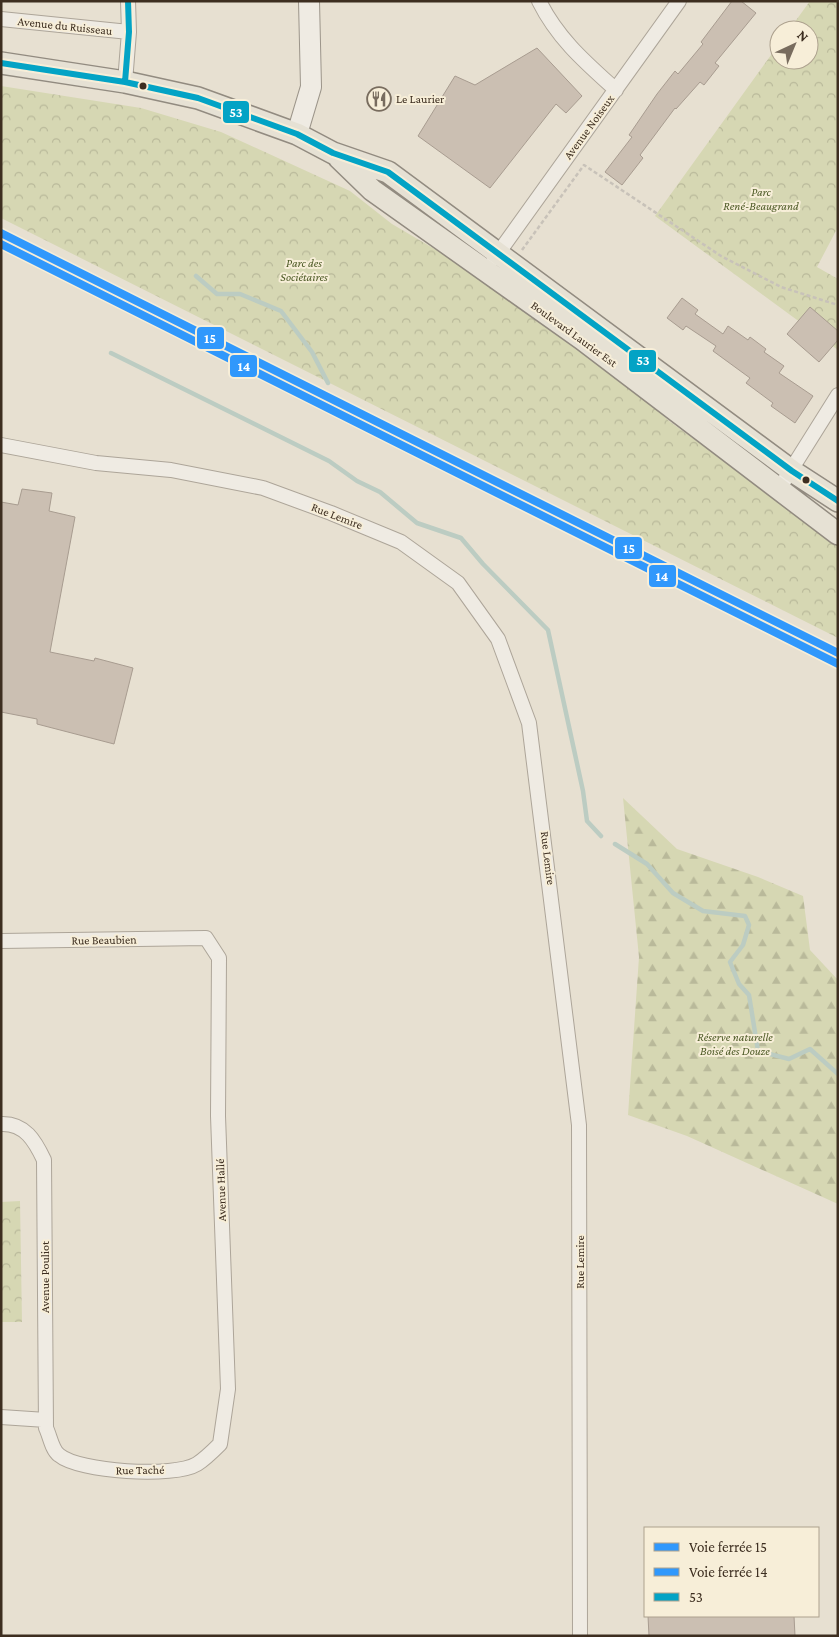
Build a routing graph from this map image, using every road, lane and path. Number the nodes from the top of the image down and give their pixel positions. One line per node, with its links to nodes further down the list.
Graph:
1 (128, 1): 6 (street)
2 (309, 1): 10 (street)
3 (539, 1): 9 (street)
4 (679, 1): 9 (street, Avenue Noiseux)
5 (1, 19): 6 (street, Avenue du Ruisseau)
6 (129, 32): 8 (street)
7 (1, 63): 8 (main road, Boulevard Laurier Est)
8 (125, 82): 10 (main road, Boulevard Laurier Est)
9 (616, 90): 12 (street, Avenue Noiseux)
10 (297, 134): 11 (main road, Boulevard Laurier Est)
11 (333, 153): 12 (main road, Boulevard Laurier Est); 13 (main road, Boulevard Laurier Est)
12 (508, 254): 13 (street); 14 (path, Avenue Noiseux); 17 (main road, Boulevard Laurier Est)
13 (486, 270): 18 (main road, Boulevard Laurier Est)
14 (838, 305)
15 (838, 395): 17 (street)
16 (1, 445): 28 (street, Rue Lemire)
17 (792, 470): 18 (street); 19 (main road, Boulevard Laurier Est)
18 (778, 489): 20 (main road, Boulevard Laurier Est)
19 (838, 501)
20 (838, 534)
21 (206, 938): 22 (street, Rue Beaubien); 26 (street, Avenue Hallé)
22 (1, 941)
23 (1, 1124): 25 (street, Avenue Pouliot)
24 (1, 1417): 25 (street)
25 (46, 1420): 27 (street, Avenue Pouliot)
26 (220, 1444): 27 (street, Rue Taché)
27 (57, 1454)
28 (580, 1636)

